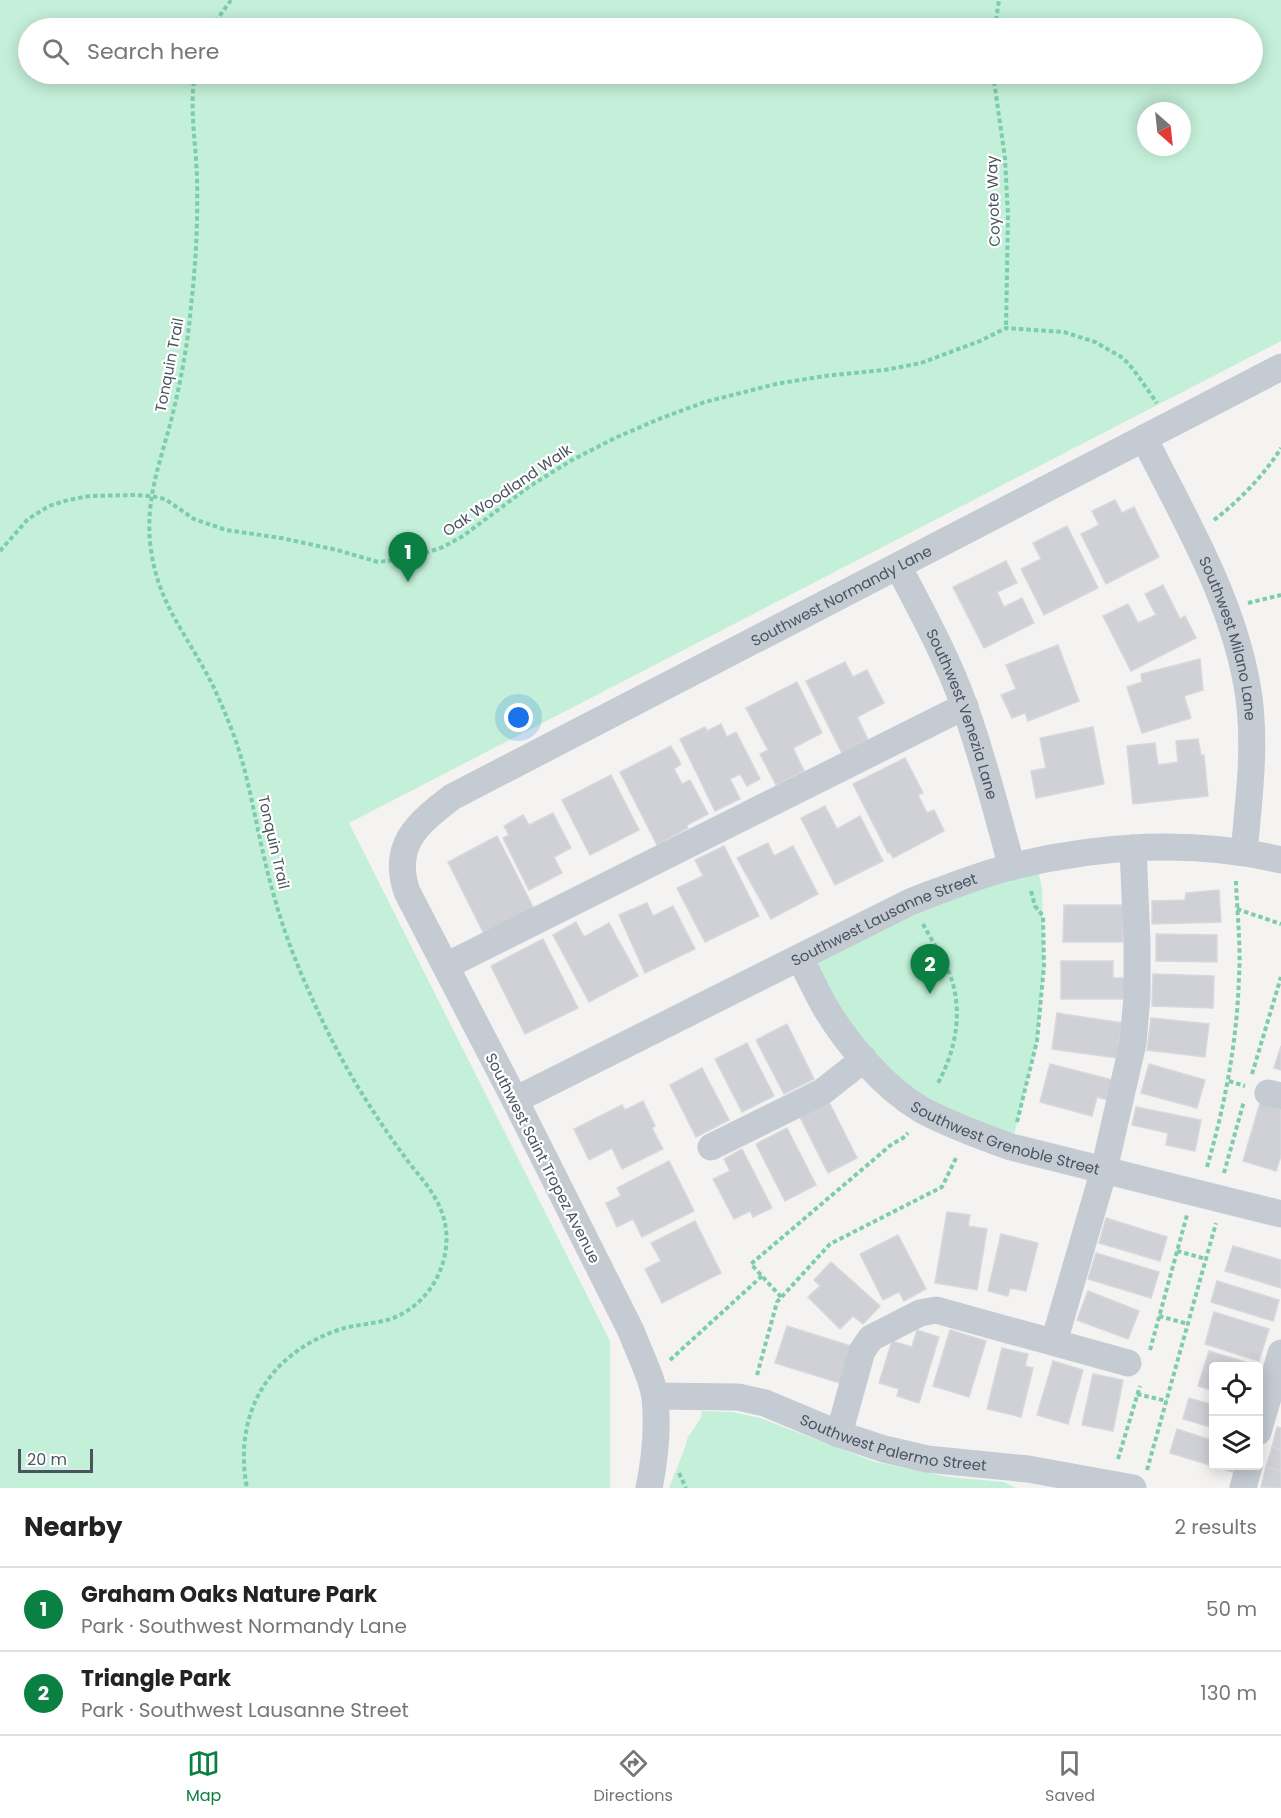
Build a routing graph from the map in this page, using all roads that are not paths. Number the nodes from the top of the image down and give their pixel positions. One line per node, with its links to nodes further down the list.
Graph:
1 (1281, 367): 2 (street, Southwest Normandy Lane)
2 (1144, 438): 3 (street, Southwest Normandy Lane); 7 (street, Southwest Milano Lane)
3 (898, 566): 4 (street, Southwest Venezia Lane); 5 (street, Southwest Normandy Lane)
4 (965, 706): 9 (street, Southwest Venezia Lane); 11 (street)
5 (409, 837): 11 (street, Southwest Saint Tropez Avenue)
6 (1133, 848): 7 (street, Southwest Lausanne Street); 9 (street, Southwest Lausanne Street); 15 (street)
7 (1244, 852): 8 (street, Southwest Lausanne Street)
8 (1281, 860)
9 (1012, 867): 10 (street, Southwest Lausanne Street)
10 (800, 958): 12 (street, Southwest Grenoble Street); 13 (street, Southwest Lausanne Street)
11 (446, 966): 13 (street, Southwest Saint Tropez Avenue)
12 (864, 1059): 14 (street); 15 (street, Southwest Grenoble Street)
13 (514, 1100): 20 (street, Southwest Saint Tropez Avenue)
14 (711, 1147)
15 (1104, 1170): 16 (street, Southwest Grenoble Street); 17 (street)
16 (1281, 1214)
17 (1054, 1342): 19 (street); 22 (street)
18 (1281, 1353): 21 (street)
19 (1139, 1365)
20 (655, 1396): 22 (street, Southwest Palermo Street); 25 (street, Southwest Saint Tropez Avenue)
21 (1263, 1416)
22 (839, 1434): 24 (street, Southwest Palermo Street)
23 (1248, 1470): 26 (street)
24 (1130, 1483)
25 (649, 1488)
26 (1243, 1488)

